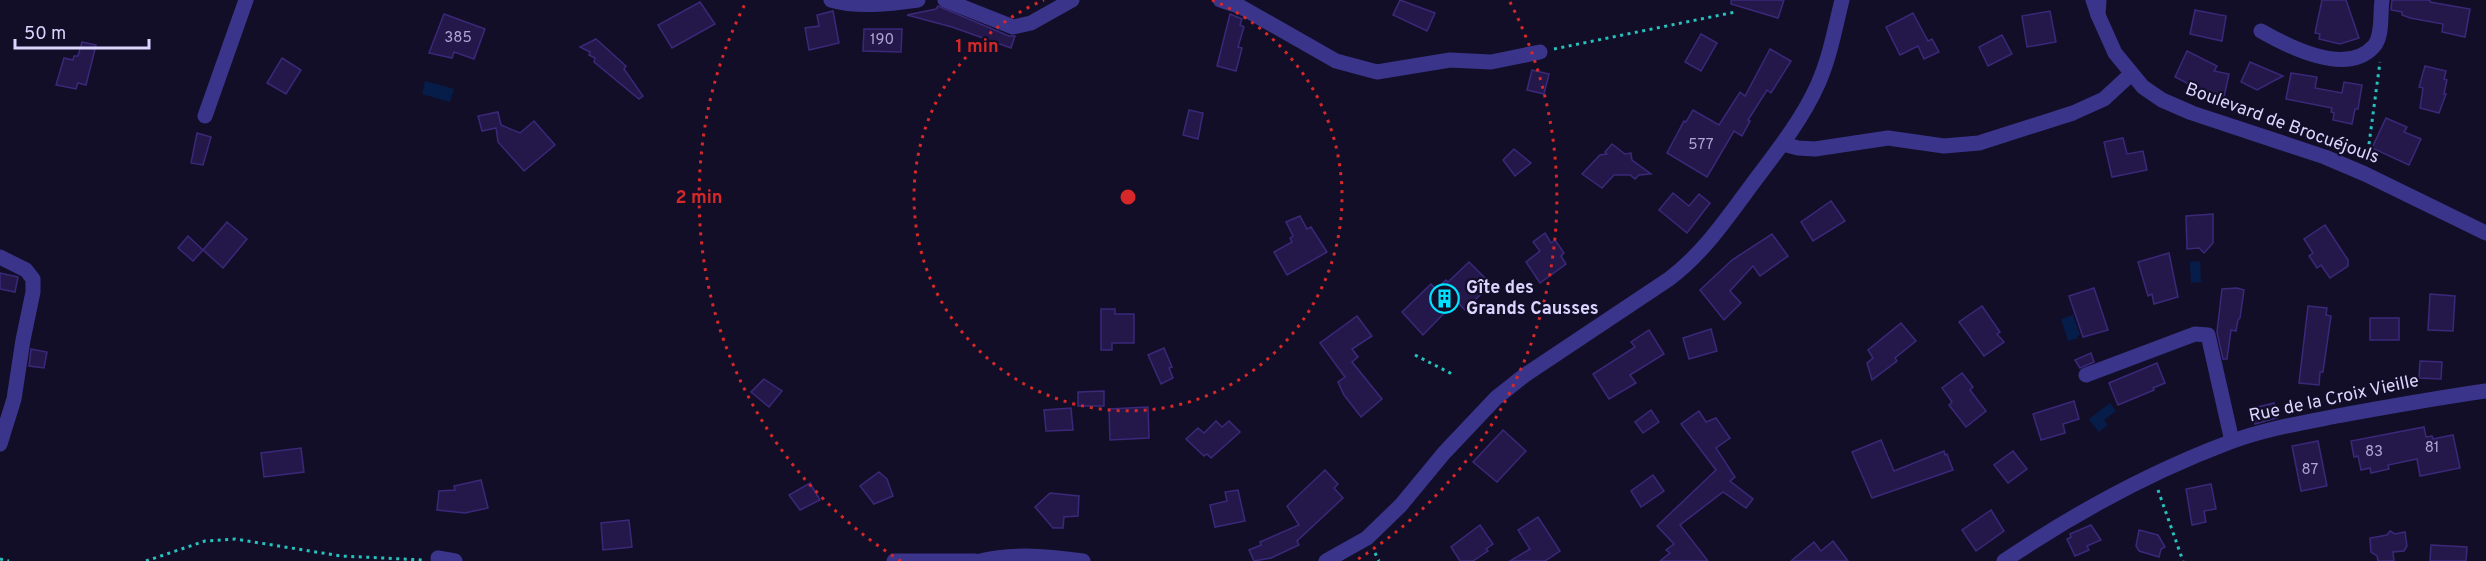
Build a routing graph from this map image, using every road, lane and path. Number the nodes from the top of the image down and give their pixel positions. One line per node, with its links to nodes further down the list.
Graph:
1 (246, 0): 15 (street)
2 (831, 0): 3 (street)
3 (918, 0)
4 (945, 0): 5 (street)
5 (1072, 0)
6 (1220, 0): 13 (street)
7 (1842, 0): 16 (street)
8 (2382, 0): 12 (street)
9 (2097, 5): 14 (street, Boulevard de Brocuéjouls)
10 (1735, 12): 13 (path)
11 (2261, 31): 12 (street)
12 (2373, 46): 17 (path)
13 (1540, 52)
14 (2131, 74): 16 (street); 17 (street, Boulevard de Brocuéjouls)
15 (205, 117)
16 (1783, 144): 36 (street)
17 (2366, 174): 18 (street, Boulevard de Brocuéjouls)
18 (2486, 232)
19 (0, 257): 25 (street)
20 (1415, 355): 21 (path)
21 (1454, 375)
22 (2086, 375): 24 (street)
23 (2486, 391): 24 (street, Rue de la Croix Vieille)
24 (2232, 441): 26 (street, Rue de la Croix Vieille)
25 (0, 444)
26 (2152, 474): 37 (street, Rue de la Croix Vieille); 38 (path)
27 (438, 558): 30 (path); 31 (street)
28 (0, 559): 29 (path)
29 (9, 561)
30 (146, 561)
31 (456, 561)
32 (894, 561): 33 (street)
33 (975, 561)
34 (980, 561): 35 (street)
35 (1083, 561)
36 (1326, 561)
37 (2004, 561)
38 (2184, 561)

